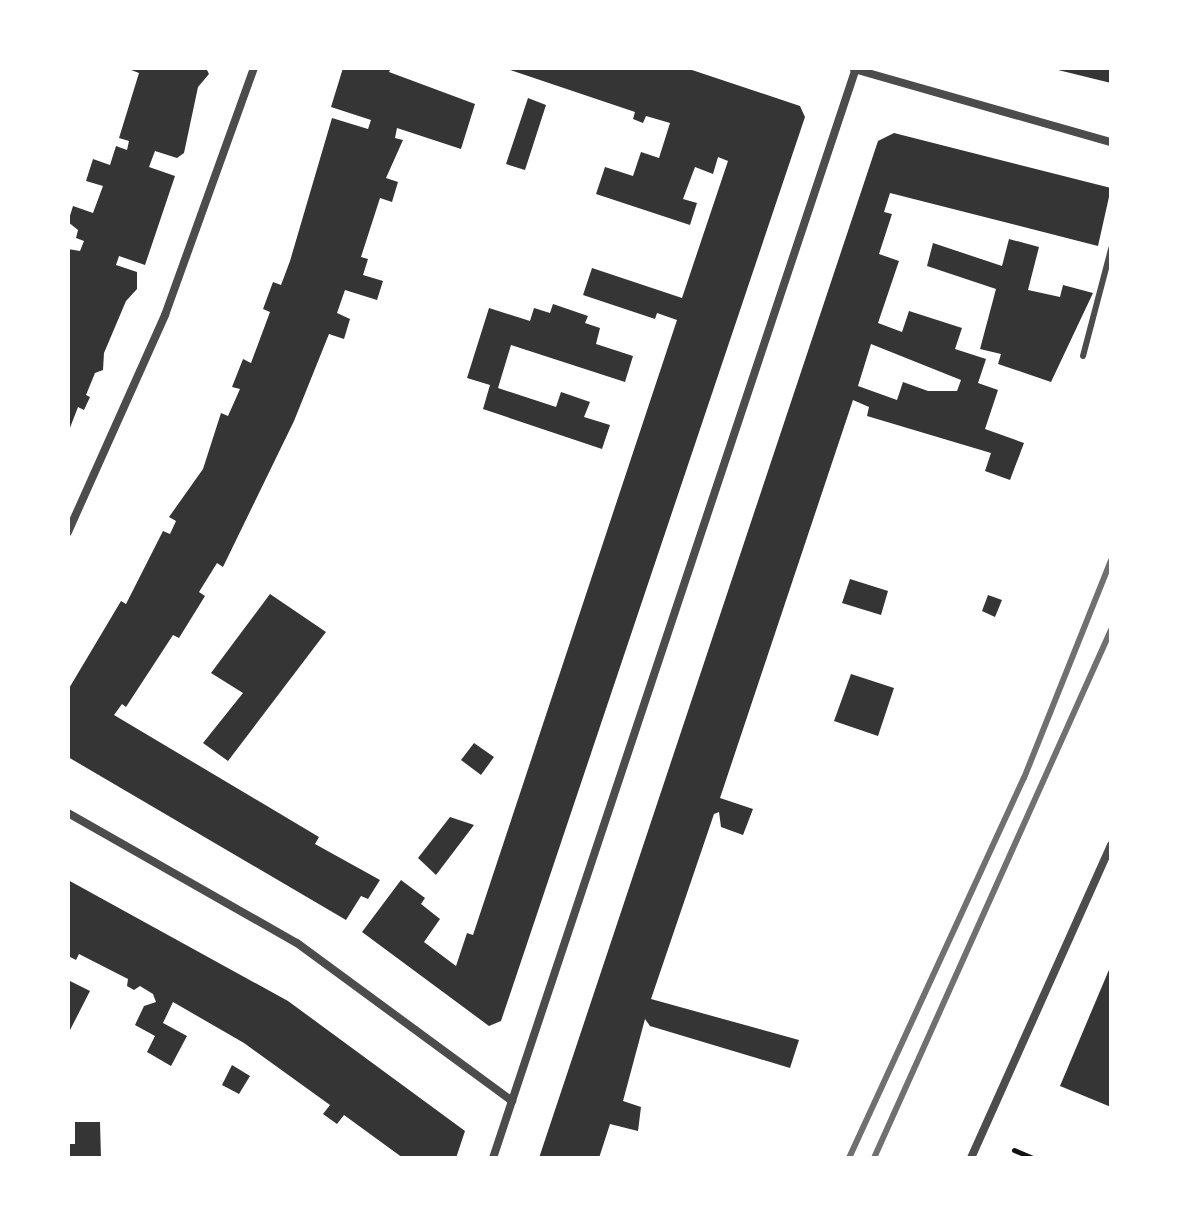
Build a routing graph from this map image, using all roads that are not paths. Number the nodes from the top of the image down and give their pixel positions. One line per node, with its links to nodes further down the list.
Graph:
1 (254, 68): 6 (street)
2 (854, 68): 3 (street); 9 (street)
3 (1111, 142)
4 (1111, 249): 5 (lane)
5 (1083, 356)
6 (68, 532)
7 (68, 813): 9 (street)
8 (1111, 845): 11 (street)
9 (512, 1101): 10 (street)
10 (493, 1158)
11 (971, 1158)

